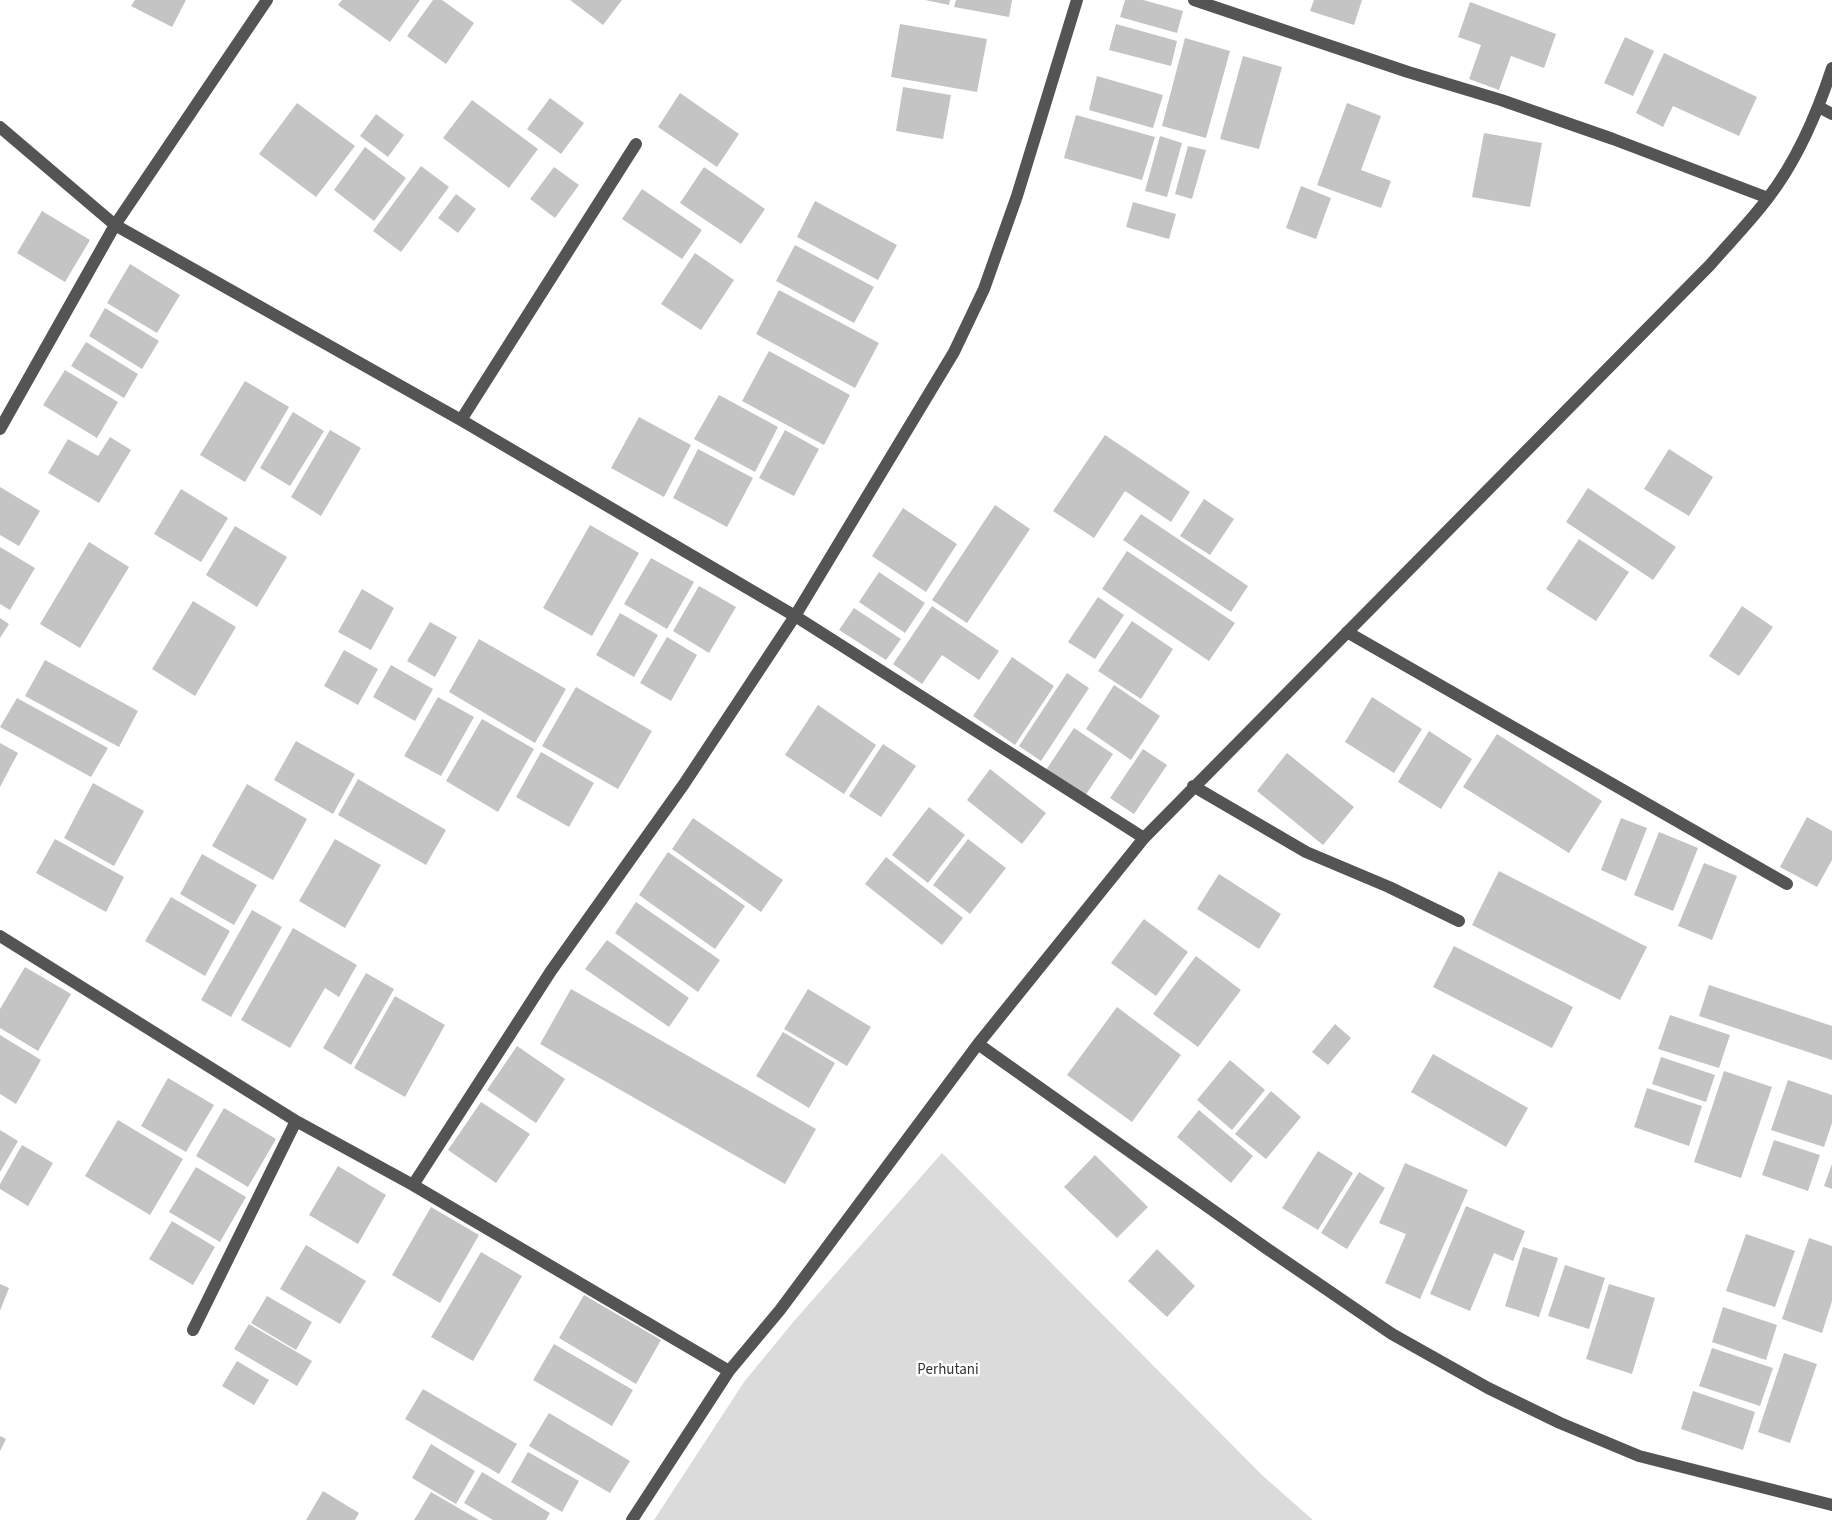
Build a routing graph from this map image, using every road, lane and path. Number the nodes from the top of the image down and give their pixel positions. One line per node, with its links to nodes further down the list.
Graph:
1 (267, 0): 10 (street)
2 (1077, 0): 13 (street)
3 (1194, 0): 9 (street)
4 (1832, 68): 5 (street)
5 (1819, 106): 6 (street); 9 (street)
6 (1832, 114)
7 (0, 127): 10 (street)
8 (636, 144): 11 (street)
9 (1768, 198): 14 (street)
10 (115, 225): 11 (street); 12 (street)
11 (461, 420): 13 (street)
12 (0, 429)
13 (795, 616): 16 (street); 22 (street)
14 (1347, 632): 15 (street); 17 (street)
15 (1193, 786): 16 (street); 18 (street)
16 (1144, 838): 20 (street)
17 (1786, 884)
18 (1459, 921)
19 (0, 936): 21 (street)
20 (978, 1044): 24 (street); 25 (street)
21 (296, 1121): 22 (street); 23 (street)
22 (414, 1185): 24 (street)
23 (193, 1330)
24 (730, 1371): 26 (street)
25 (1832, 1505)
26 (632, 1520)

